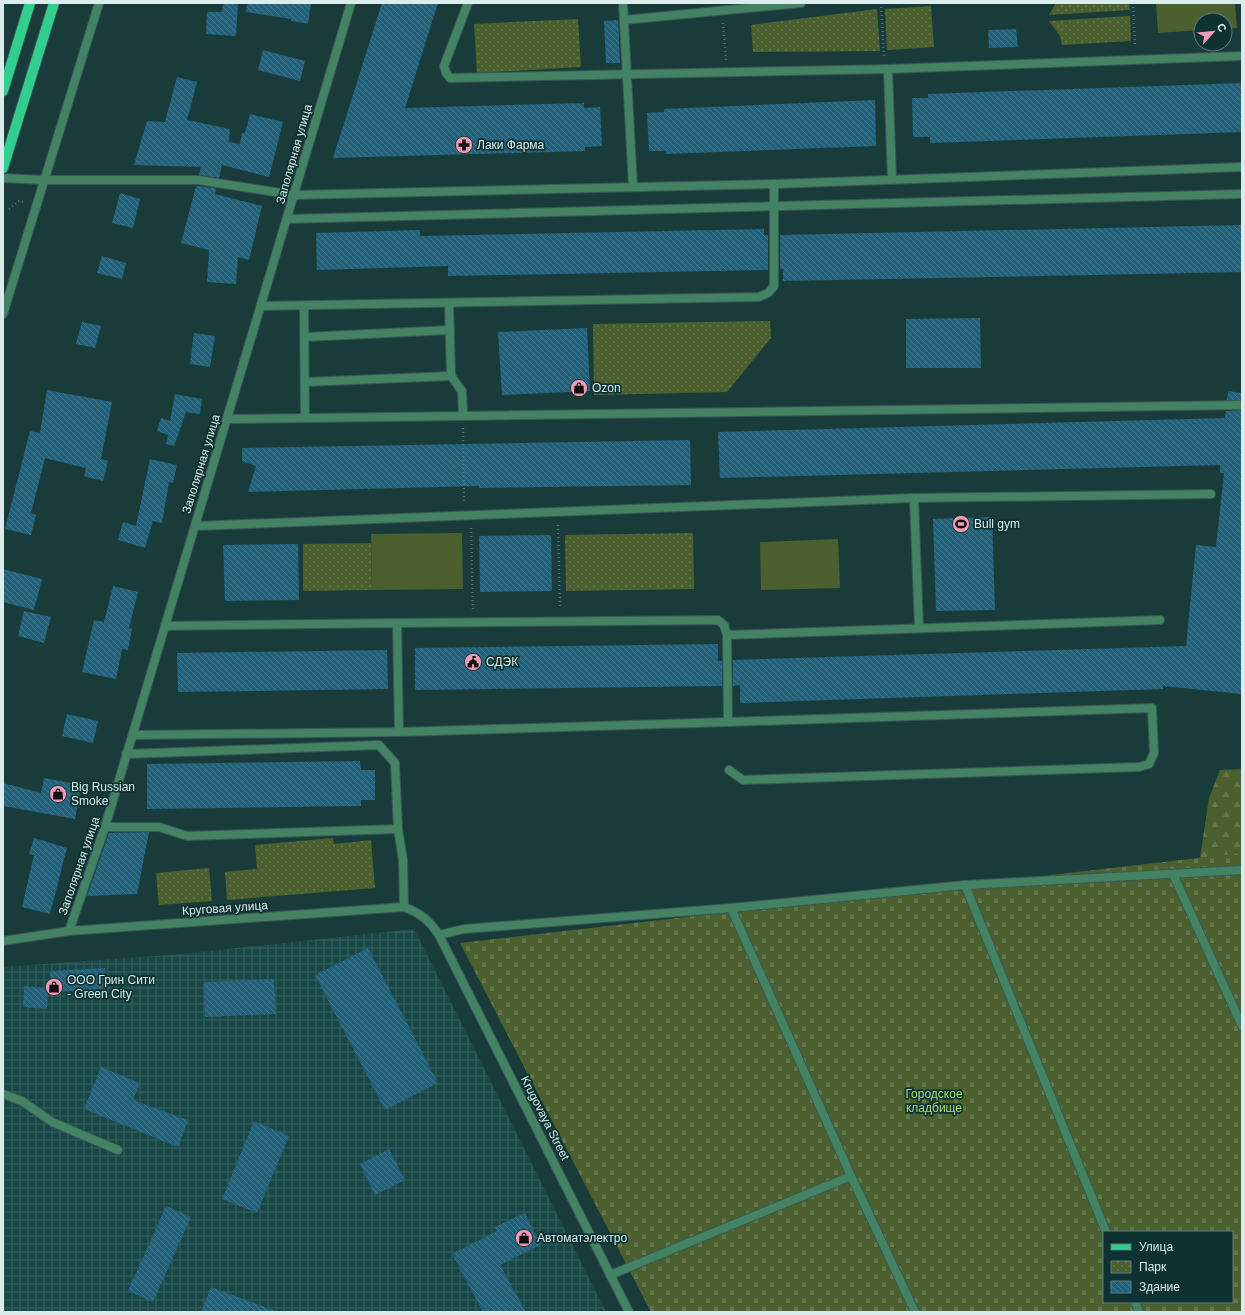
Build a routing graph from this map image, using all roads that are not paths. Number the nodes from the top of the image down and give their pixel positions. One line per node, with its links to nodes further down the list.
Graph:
1 (30, 3): 12 (main road)
2 (54, 3): 14 (main road)
3 (99, 3): 16 (street)
4 (351, 3): 21 (street, Заполярная улица)
5 (468, 3): 11 (street)
6 (623, 3): 8 (street)
7 (800, 3): 8 (street)
8 (624, 20): 11 (street)
9 (1242, 56): 10 (street)
10 (887, 69): 11 (street); 17 (street)
11 (627, 75): 19 (street)
12 (3, 91)
13 (1242, 167): 17 (street)
14 (3, 168)
15 (3, 178): 16 (street)
16 (44, 180): 21 (street); 27 (street)
17 (892, 180): 18 (street)
18 (774, 184): 19 (street); 22 (street)
19 (633, 188): 21 (street)
20 (1242, 194): 22 (street)
21 (294, 195): 23 (street, Заполярная улица)
22 (774, 206): 23 (street); 24 (street)
23 (287, 219): 25 (street, Заполярная улица)
24 (448, 303): 26 (street); 28 (street)
25 (261, 306): 26 (street); 35 (street, Заполярная улица)
26 (304, 306): 29 (street)
27 (3, 314)
28 (450, 330): 29 (street); 30 (street)
29 (305, 337): 31 (street)
30 (451, 376): 31 (street); 33 (street)
31 (305, 382): 34 (street)
32 (1242, 405): 33 (street)
33 (463, 416): 34 (street)
34 (305, 418): 35 (street)
35 (227, 419): 38 (street, Заполярная улица)
36 (1211, 494): 37 (street)
37 (914, 498): 38 (street); 42 (street)
38 (195, 526): 41 (street, Заполярная улица)
39 (1160, 620): 42 (street)
40 (398, 622): 41 (street); 43 (street); 45 (street)
41 (165, 626): 46 (street, Заполярная улица)
42 (919, 628): 43 (street)
43 (727, 634): 44 (street)
44 (728, 722): 45 (street); 48 (street)
45 (399, 732): 46 (street)
46 (132, 735): 47 (street, Заполярная улица)
47 (126, 754): 49 (street, Заполярная улица); 50 (street)
48 (729, 770)
49 (105, 828): 50 (street); 56 (street, Заполярная улица)
50 (398, 828): 54 (street)
51 (1242, 870): 52 (street)
52 (1173, 874): 53 (street); 59 (street)
53 (965, 885): 55 (street); 63 (street)
54 (404, 907): 56 (street, Круговая улица); 57 (street, Круговая улица)
55 (731, 908): 57 (street); 62 (street)
56 (69, 931): 58 (street, Круговая улица)
57 (439, 934): 64 (street, Krugovaya Street)
58 (3, 941)
59 (1242, 1026)
60 (3, 1094): 61 (street)
61 (118, 1150)
62 (851, 1176): 64 (street); 67 (street)
63 (1106, 1231)
64 (610, 1275): 66 (street, Krugovaya Street)
65 (1134, 1303): 68 (street)
66 (629, 1312)
67 (915, 1312)
68 (1139, 1312)

